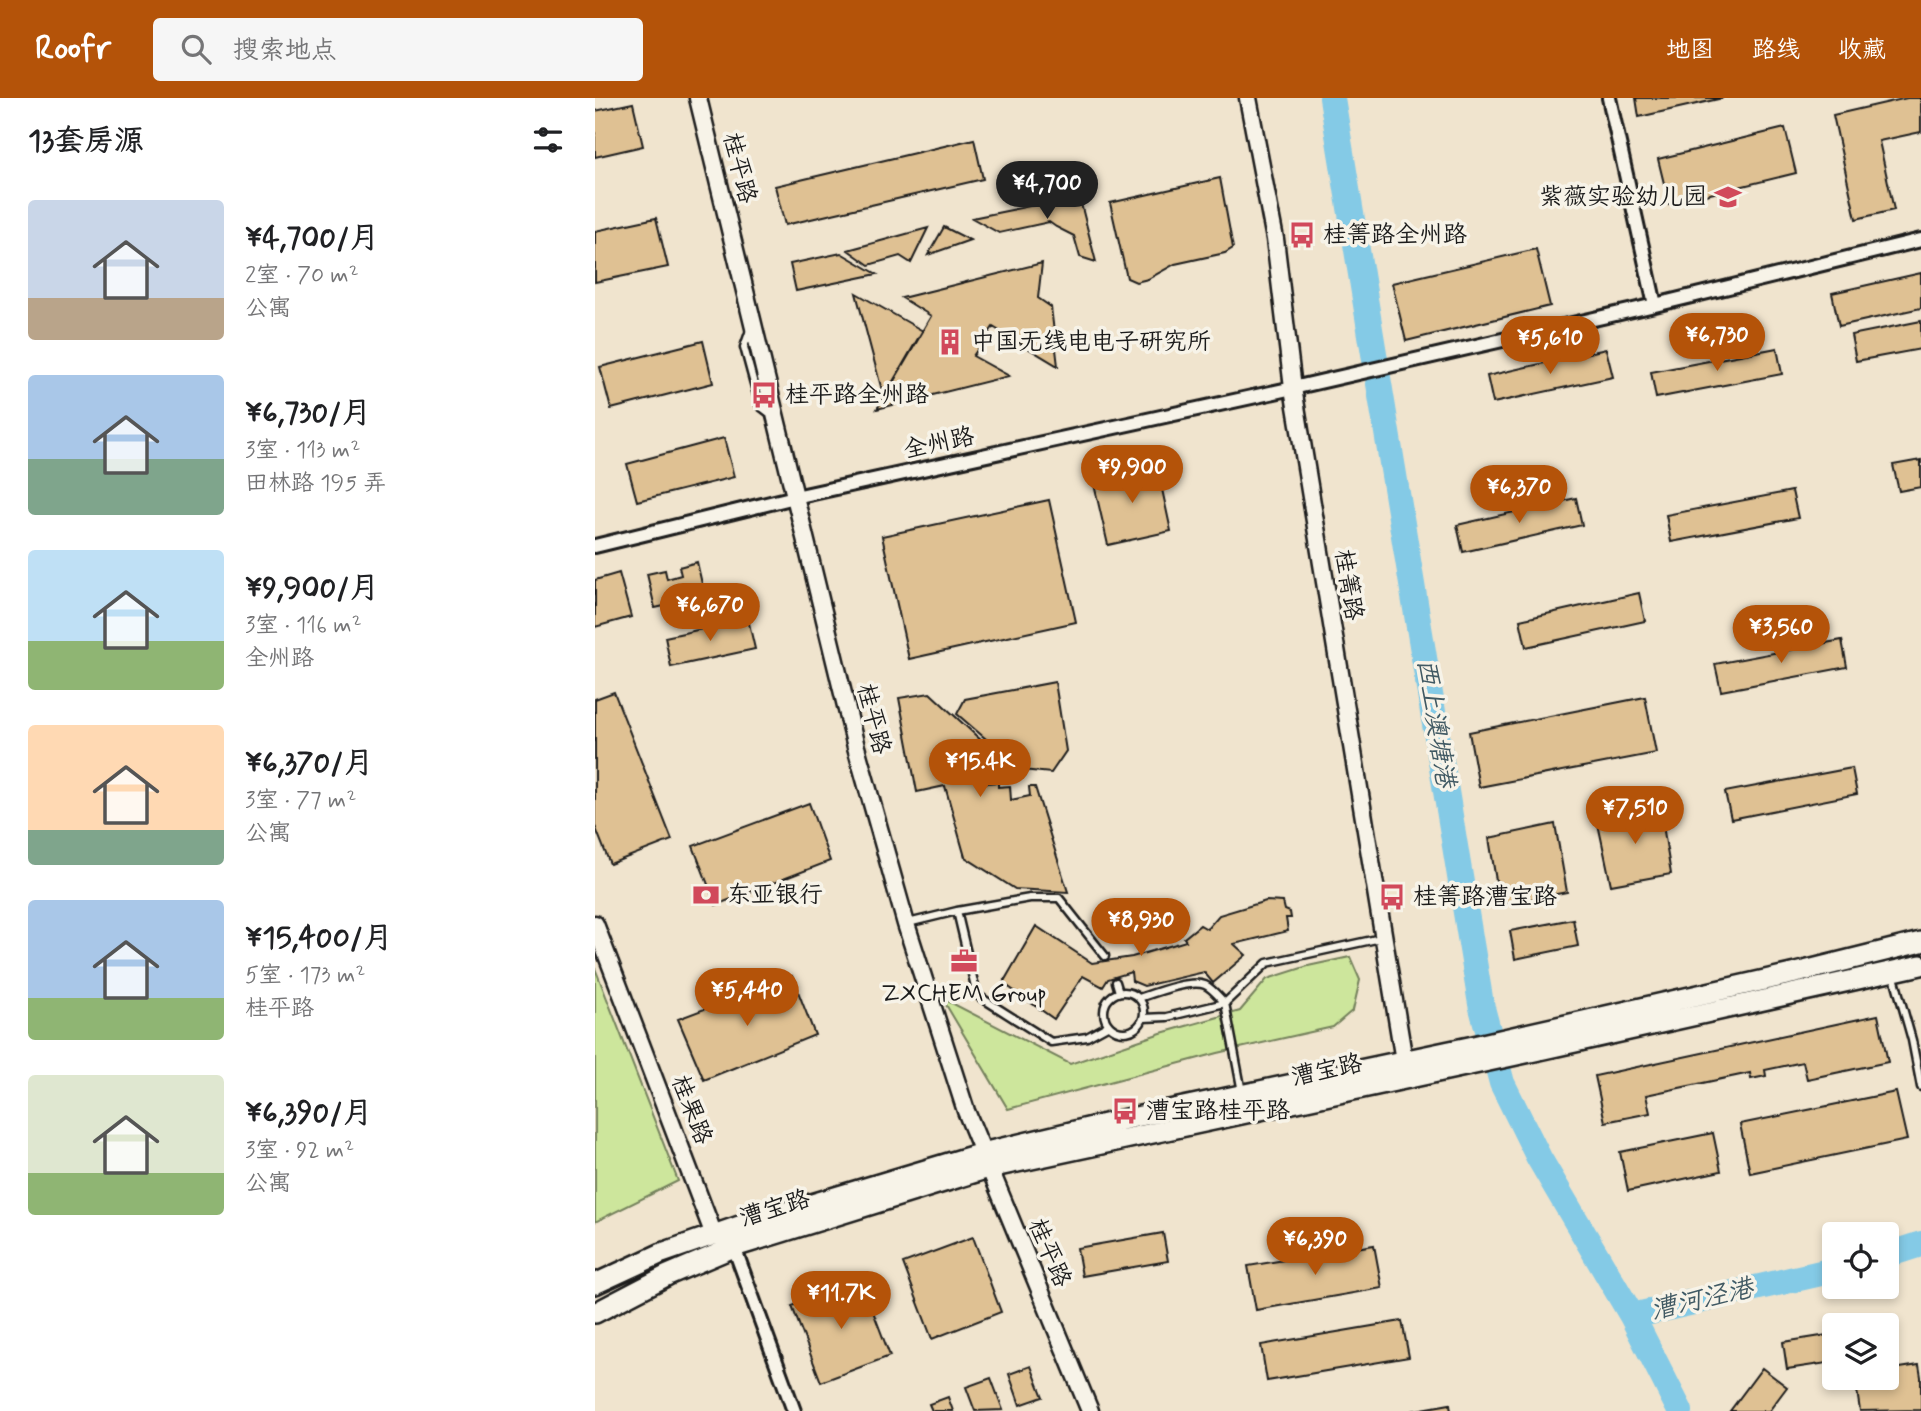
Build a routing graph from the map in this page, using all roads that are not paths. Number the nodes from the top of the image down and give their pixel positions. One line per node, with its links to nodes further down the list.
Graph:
1 (698, 98): 7 (street, 桂平路)
2 (1248, 98): 6 (street, 桂箐路)
3 (1609, 98): 5 (street)
4 (1921, 240): 5 (street, 全州路)
5 (1655, 305): 6 (street, 全州路)
6 (1293, 388): 7 (street, 全州路); 12 (street, 桂箐路)
7 (795, 497): 8 (street, 全州路); 11 (street, 桂平路)
8 (595, 546)
9 (957, 911): 11 (lane); 14 (lane); 22 (lane)
10 (595, 924): 28 (street, 桂果路)
11 (906, 924): 27 (street, 桂平路)
12 (1383, 938): 20 (lane); 24 (street, 桂箐路)
13 (1921, 942): 23 (main road, 漕宝路)
14 (1105, 956)
15 (1921, 965): 16 (main road, 漕宝路)
16 (1892, 971): 23 (main road, 漕宝路); 25 (lane)
17 (1116, 982): 18 (lane)
18 (1119, 992): 19 (lane); 22 (lane)
19 (1139, 998): 20 (lane); 21 (lane)
20 (1225, 1003): 21 (lane); 26 (lane)
21 (1143, 1018): 22 (lane)
22 (1109, 1025)
23 (1523, 1045): 24 (main road, 漕宝路)
24 (1405, 1070): 26 (main road, 漕宝路); 27 (main road, 漕宝路)
25 (1921, 1087)
26 (1243, 1096): 27 (main road, 漕宝路)
27 (985, 1160): 28 (main road, 漕宝路); 29 (main road, 漕宝路); 33 (street, 桂平路)
28 (714, 1234): 30 (main road, 漕宝路)
29 (734, 1247): 31 (main road, 漕宝路); 32 (street)
30 (595, 1284)
31 (595, 1313)
32 (794, 1411)
33 (1090, 1411)

